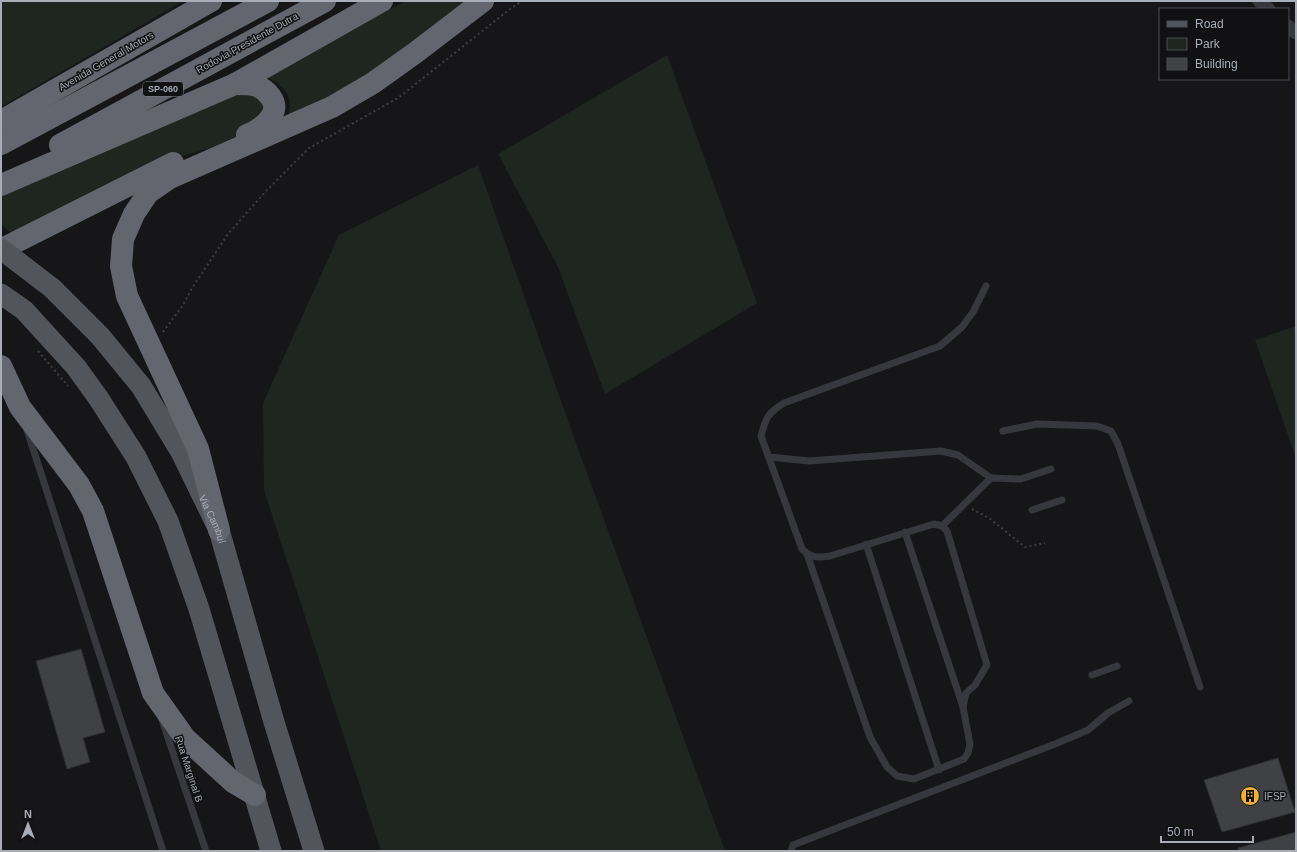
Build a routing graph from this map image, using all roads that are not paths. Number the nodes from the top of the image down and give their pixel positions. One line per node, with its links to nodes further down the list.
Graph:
1 (211, 1): 9 (highway, Avenida General Motors)
2 (268, 1): 10 (highway, SP-060)
3 (325, 1): 11 (highway, Rodovia Presidente Dutra / SP-060)
4 (382, 1): 8 (highway)
5 (483, 1): 25 (highway)
6 (1259, 1): 7 (street)
7 (1268, 8)
8 (235, 84): 12 (highway); 13 (highway)
9 (1, 121)
10 (1, 144)
11 (1, 178)
12 (1, 185)
13 (1, 251): 25 (main road, Via Cambuí, bridge)
14 (986, 286): 19 (lane)
15 (1, 294): 36 (main road)
16 (1, 366): 17 (highway)
17 (20, 407): 32 (highway); 37 (lane)
18 (1003, 431): 31 (lane)
19 (769, 458): 21 (lane); 28 (lane)
20 (1051, 469): 21 (lane)
21 (991, 478): 24 (lane)
22 (1062, 500): 23 (lane)
23 (1032, 510)
24 (942, 526): 26 (lane); 34 (lane)
25 (219, 530): 40 (main road, Via Cambuí)
26 (905, 532): 27 (lane); 34 (lane)
27 (866, 544): 28 (lane); 35 (lane)
28 (807, 554): 35 (lane)
29 (1118, 666): 30 (lane)
30 (1092, 675)
31 (1200, 688)
32 (153, 693): 36 (highway); 38 (lane, Rua Marginal B)
33 (1129, 701): 41 (lane)
34 (963, 707): 35 (lane)
35 (939, 770)
36 (255, 795): 39 (main road)
37 (162, 851)
38 (206, 851)
39 (271, 851)
40 (314, 851)
41 (791, 851)

